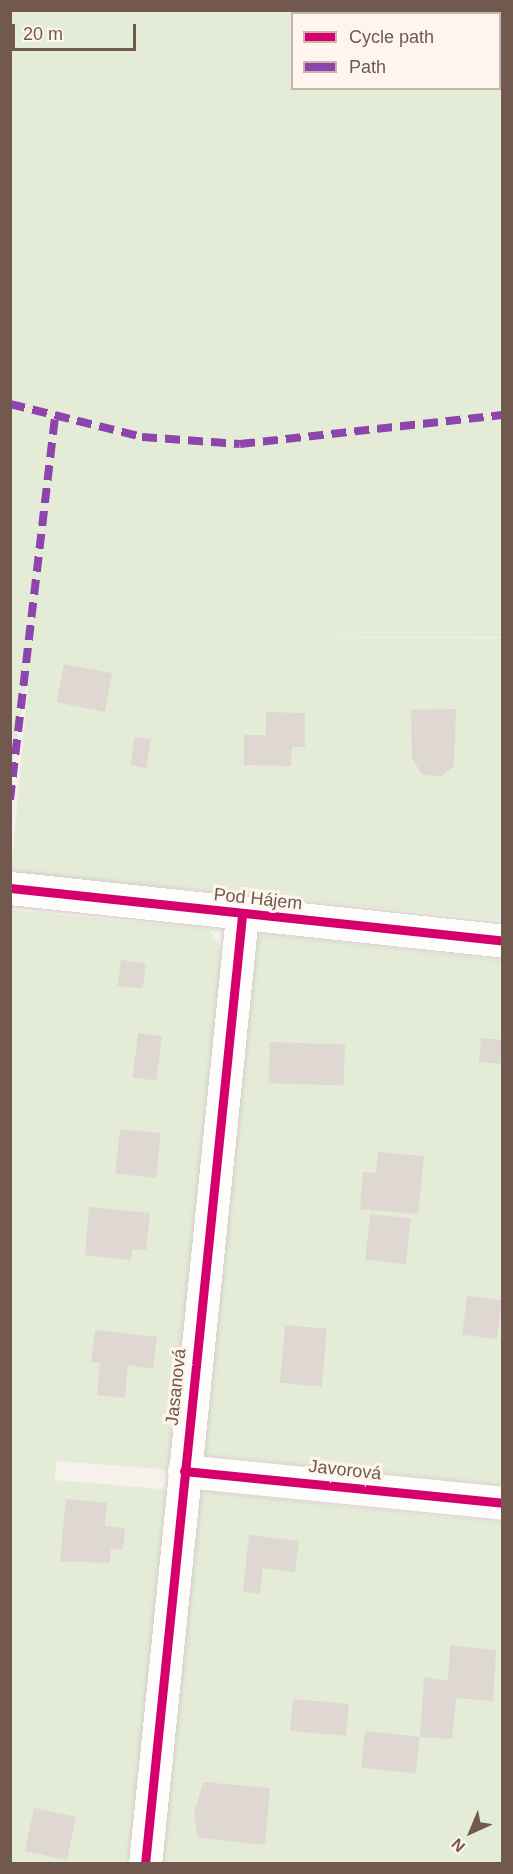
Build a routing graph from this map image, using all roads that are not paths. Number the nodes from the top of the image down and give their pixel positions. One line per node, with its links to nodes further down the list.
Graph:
1 (10, 888): 2 (street, Pod Hájem)
2 (242, 915): 3 (street, Pod Hájem); 4 (street, Jasanová)
3 (502, 941)
4 (184, 1471): 5 (street, Javorová); 6 (street, Jasanová)
5 (502, 1503)
6 (145, 1863)

